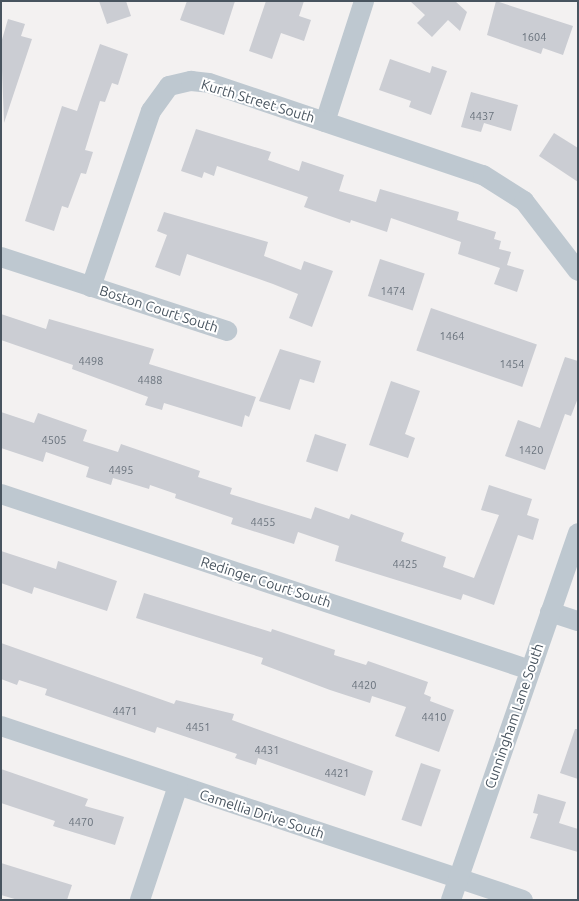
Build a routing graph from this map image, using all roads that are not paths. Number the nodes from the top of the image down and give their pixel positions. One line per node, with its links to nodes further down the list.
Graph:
1 (364, 1): 2 (street)
2 (325, 122): 4 (street, Kurth Street South); 5 (street, Kurth Street South)
3 (1, 257): 5 (street)
4 (578, 271)
5 (91, 287): 6 (street, Boston Court South)
6 (227, 331)
7 (1, 494): 11 (street, Redinger Court South)
8 (578, 533): 9 (street, Cunningham Lane South)
9 (550, 612): 10 (street); 11 (street, Cunningham Lane South)
10 (578, 621)
11 (530, 670): 14 (street, Cunningham Lane South)
12 (1, 726): 13 (street, Camellia Drive South)
13 (178, 786): 14 (street, Camellia Drive South); 15 (street)
14 (458, 879): 16 (street, Cunningham Lane South); 17 (street, Camellia Drive South)
15 (140, 900)
16 (450, 900)
17 (523, 900)

